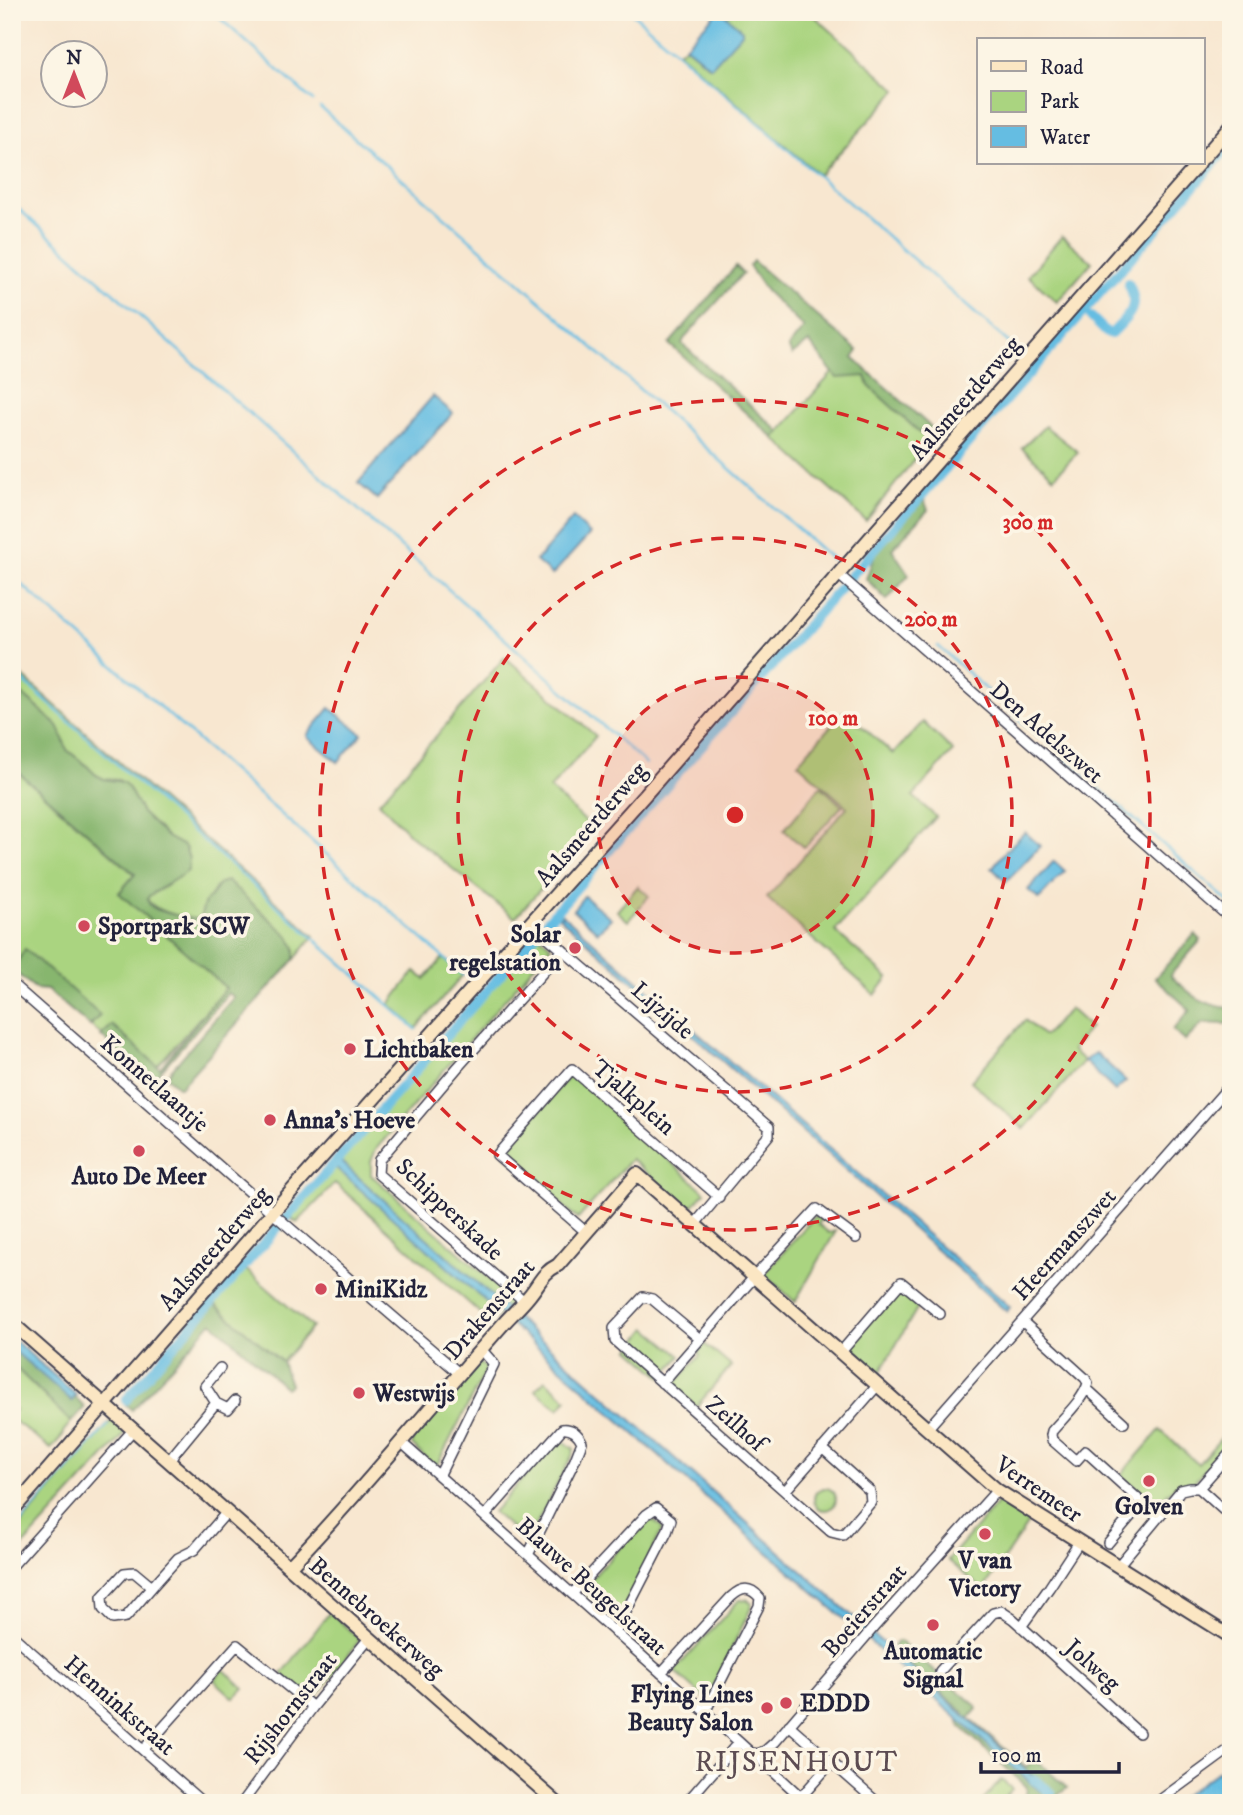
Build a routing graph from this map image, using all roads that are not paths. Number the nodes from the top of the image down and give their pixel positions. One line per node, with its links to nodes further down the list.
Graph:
1 (1231, 126): 2 (street)
2 (1204, 157)
3 (1198, 164): 4 (street, Aalsmeerderweg)
4 (845, 580): 5 (street, Den Adelszwet); 6 (street, Aalsmeerderweg)
5 (1231, 919)
6 (537, 928): 7 (street, Lijzijde); 12 (street, Aalsmeerderweg)
7 (563, 950): 11 (street, Lijzijde); 17 (street, Schipperskade)
8 (12, 984): 12 (street, Konnetlaantje)
9 (1231, 1084): 19 (street, Heermanszwet)
10 (636, 1174): 13 (street, Verremeer); 14 (street, Drakenstraat)
11 (719, 1197): 13 (street); 14 (street, Tjalkplein)
12 (274, 1214): 25 (street, Konnetlaantje); 30 (street, Aalsmeerderweg)
13 (695, 1224): 16 (street, Verremeer)
14 (586, 1232): 17 (street, Drakenstraat)
15 (856, 1238): 16 (street)
16 (755, 1276): 21 (street); 23 (street, Verremeer)
17 (520, 1306): 22 (street, Drakenstraat)
18 (940, 1314): 23 (street)
19 (1022, 1321): 28 (street); 34 (street, Heermanszwet)
20 (12, 1323): 30 (street, Bennebroekerweg)
21 (700, 1339): 26 (street); 26 (street, Zeilhof)
22 (481, 1349): 25 (street, Drakenstraat); 39 (street)
23 (840, 1353): 27 (street, Verremeer)
24 (220, 1368): 31 (street)
25 (460, 1374): 35 (street, Drakenstraat)
26 (662, 1383): 42 (street, Zeilhof)
27 (877, 1386): 34 (street, Verremeer); 36 (street)
28 (1087, 1389): 32 (street); 43 (street)
29 (235, 1401): 31 (street)
30 (106, 1404): 33 (street, Bennebroekerweg); 44 (street, Aalsmeerderweg)
31 (216, 1404): 38 (street)
32 (1124, 1423)
33 (134, 1429): 38 (street, Bennebroekerweg); 52 (street)
34 (927, 1429): 41 (street, Verremeer)
35 (402, 1443): 39 (street, Blauwe Beugelstraat); 54 (street, Drakenstraat)
36 (822, 1448): 42 (street); 42 (street, Zeilhof)
37 (1231, 1452): 40 (street)
38 (170, 1461): 45 (street, Bennebroekerweg)
39 (439, 1476): 46 (street, Blauwe Beugelstraat)
40 (1199, 1488): 47 (street); 48 (street)
41 (997, 1490): 49 (street, Verremeer); 66 (street, Boeierstraat)
42 (785, 1491)
43 (1142, 1503): 47 (street); 50 (street)
44 (12, 1511)
45 (226, 1512): 54 (street, Bennebroekerweg); 55 (street)
46 (485, 1516): 51 (street, Blauwe Beugelstraat); 51 (street)
47 (1158, 1517): 53 (street)
48 (1231, 1517)
49 (1079, 1542): 53 (street, Verremeer); 57 (street)
50 (1108, 1543)
51 (528, 1555): 56 (street, Blauwe Beugelstraat)
52 (12, 1566)
53 (1118, 1566): 60 (street, Verremeer)
54 (289, 1567): 61 (street, Bennebroekerweg)
55 (152, 1587): 55 (street)
56 (572, 1594): 58 (street, Blauwe Beugelstraat); 58 (street)
57 (1021, 1627): 62 (street, Jolweg); 67 (street, Jolweg)
58 (615, 1633): 63 (street, Blauwe Beugelstraat)
59 (12, 1635): 70 (street, Henninkstraat)
60 (1231, 1637)
61 (369, 1638): 64 (street, Rijshornstraat); 76 (street, Bennebroekerweg)
62 (940, 1671)
63 (661, 1673): 65 (street, Blauwe Beugelstraat); 65 (street)
64 (313, 1707): 70 (street); 75 (street, Rijshornstraat)
65 (705, 1712): 68 (street, Blauwe Beugelstraat)
66 (789, 1725): 71 (street, Boeierstraat); 72 (street)
67 (1139, 1733)
68 (738, 1742): 71 (street, Blauwe Beugelstraat); 77 (street)
69 (1231, 1748): 78 (street)
70 (143, 1750): 74 (street, Henninkstraat)
71 (759, 1754): 72 (street, Blauwe Beugelstraat)
72 (831, 1762): 73 (street)
73 (876, 1802)
74 (203, 1803)
75 (242, 1803)
76 (557, 1803)
77 (686, 1803)
78 (1156, 1803)

